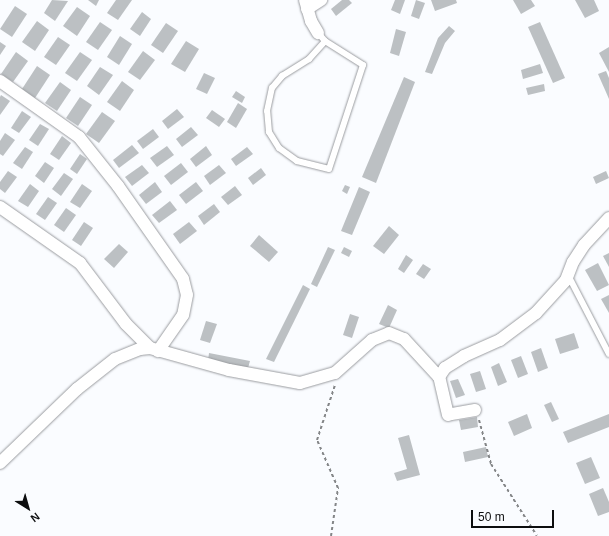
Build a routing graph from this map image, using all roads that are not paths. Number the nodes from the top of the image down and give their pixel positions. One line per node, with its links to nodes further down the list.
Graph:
1 (321, 0): 2 (street)
2 (306, 4): 3 (street)
3 (322, 37): 3 (lane)
4 (0, 81): 8 (street)
5 (0, 207): 8 (street)
6 (609, 218): 7 (street)
7 (568, 274): 9 (lane); 10 (street)
8 (154, 350): 10 (street); 12 (street)
9 (609, 354)
10 (439, 377): 11 (street)
11 (475, 410)
12 (0, 463)

